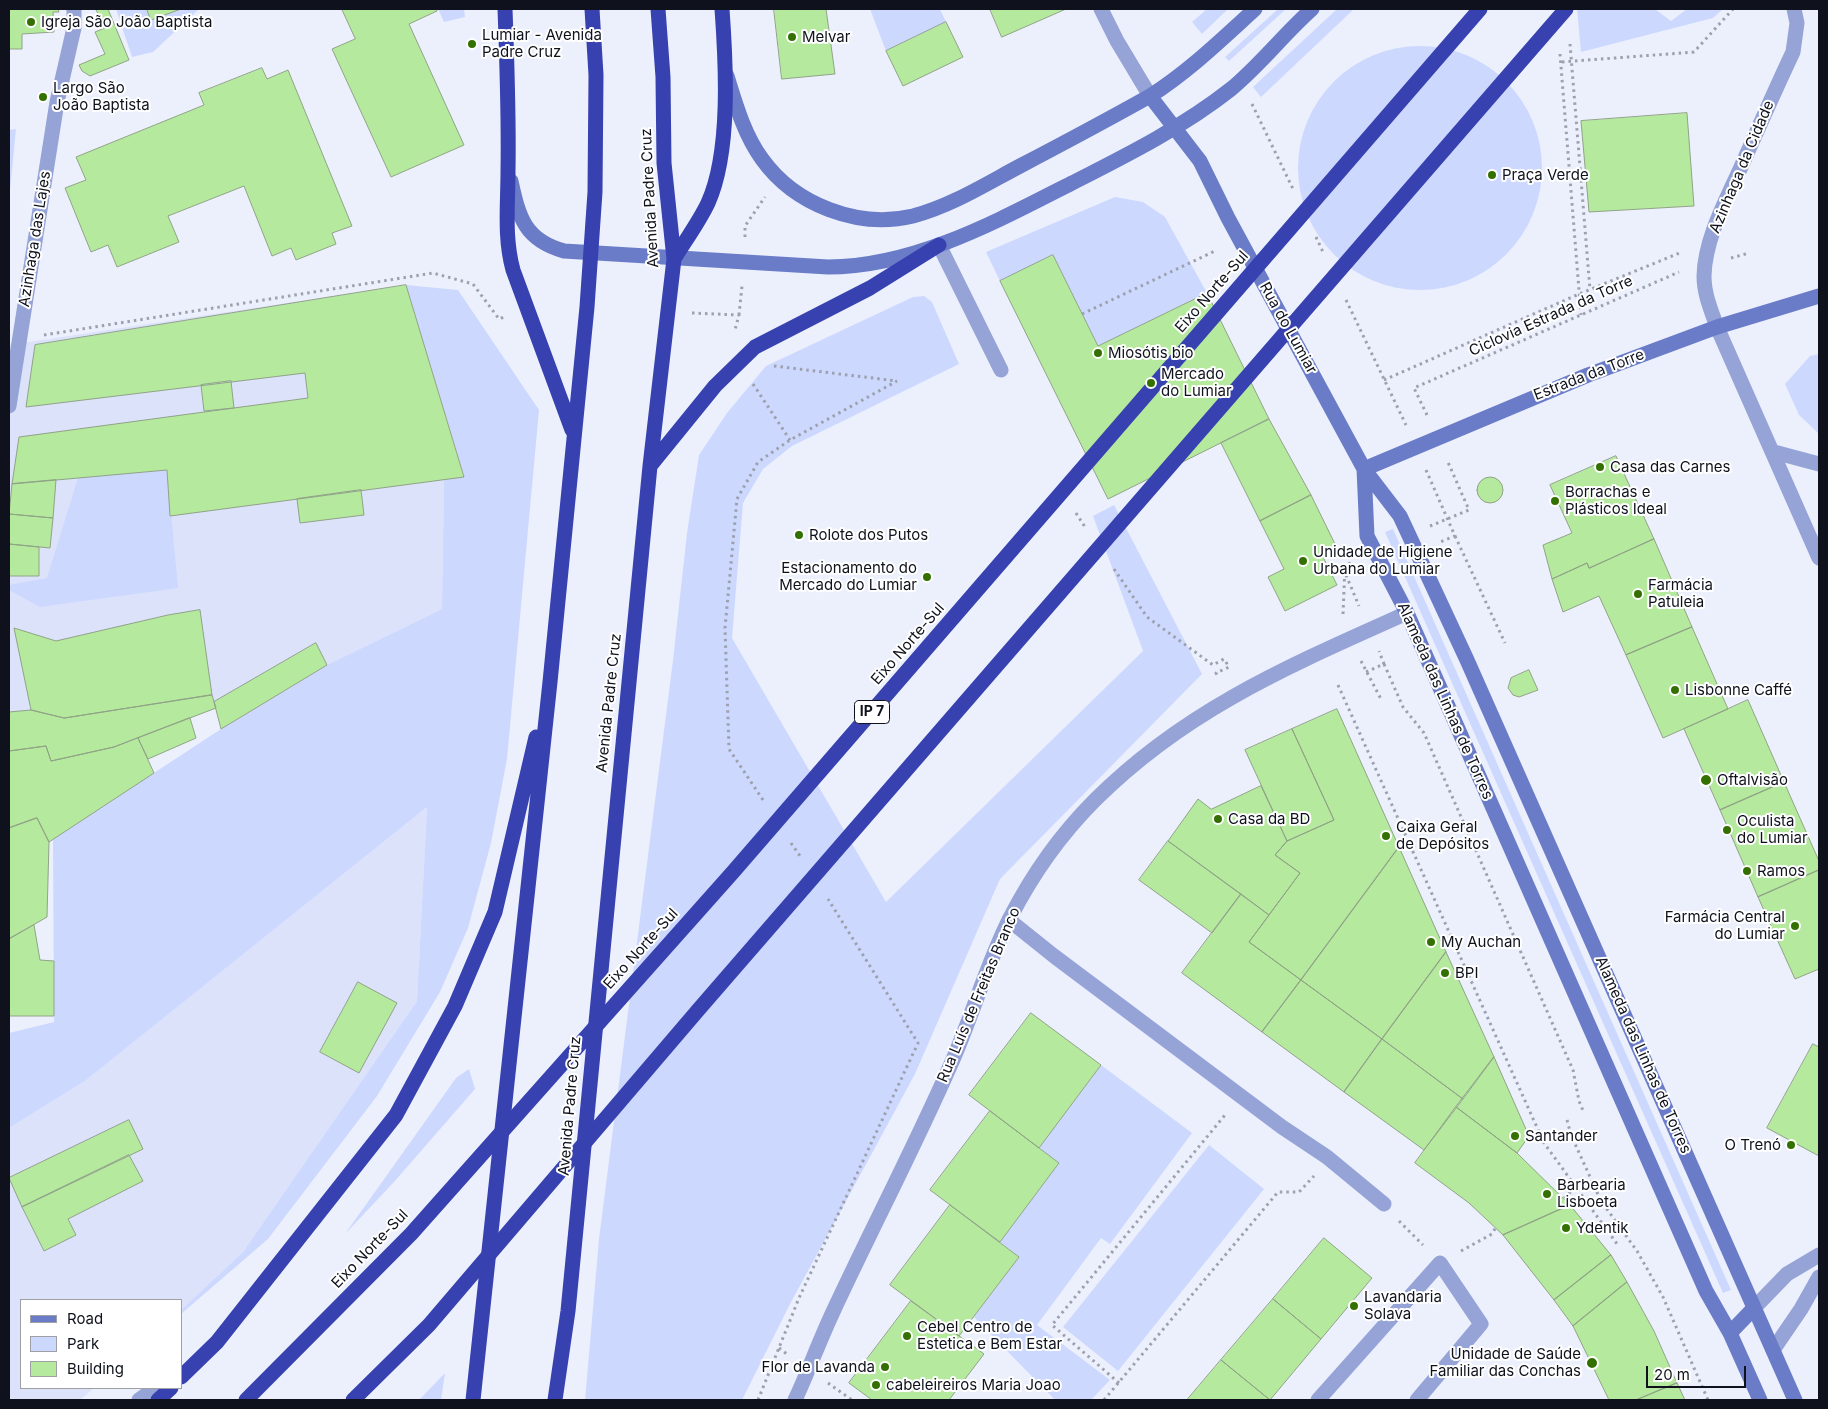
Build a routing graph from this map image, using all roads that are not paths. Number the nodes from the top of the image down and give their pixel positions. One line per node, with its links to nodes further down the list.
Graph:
1 (74, 9): 22 (street, Azinhaga das Lajes)
2 (505, 9): 15 (highway)
3 (592, 9): 17 (highway)
4 (658, 9): 18 (highway, Avenida Padre Cruz)
5 (722, 9): 12 (highway)
6 (1101, 9): 13 (street, Rua do Lumiar)
7 (1255, 9): 13 (main road)
8 (1310, 9): 14 (main road)
9 (1480, 9): 45 (highway, Eixo Norte-Sul / IP 7, bridge)
10 (1566, 9): 46 (highway, bridge)
11 (1794, 9): 20 (street, Azinhaga da Cidade)
12 (727, 74): 13 (main road); 18 (highway)
13 (1150, 96): 14 (main road, Rua do Lumiar)
14 (1176, 127): 16 (main road); 27 (main road, Rua do Lumiar)
15 (508, 171): 17 (main road); 23 (highway)
16 (939, 245): 18 (main road); 21 (street); 26 (highway)
17 (590, 254): 18 (main road); 23 (highway)
18 (674, 259): 26 (highway, Avenida Padre Cruz)
19 (1819, 296): 20 (main road, Estrada da Torre)
20 (1718, 327): 24 (street, Azinhaga da Cidade); 27 (main road, Estrada da Torre)
21 (1001, 370)
22 (9, 406)
23 (574, 434): 30 (highway)
24 (1774, 452): 25 (street); 28 (street, Azinhaga da Cidade)
25 (1819, 464)
26 (650, 466): 48 (highway, Avenida Padre Cruz)
27 (1364, 468): 29 (main road, Alameda das Linhas de Torres); 35 (main road, Alameda das Linhas de Torres)
28 (1819, 558)
29 (1406, 613): 31 (street, Rua Luís de Freitas Branco); 36 (main road, Alameda das Linhas de Torres)
30 (550, 682): 37 (highway); 47 (highway)
31 (1009, 920): 32 (street); 49 (street, Rua Luís de Freitas Branco)
32 (1384, 1204)
33 (1819, 1255): 35 (street)
34 (1819, 1277): 38 (street)
35 (1754, 1308): 36 (main road); 38 (main road, Alameda das Linhas de Torres)
36 (1730, 1333): 52 (main road, Alameda das Linhas de Torres)
37 (217, 1342): 39 (street); 40 (highway)
38 (1773, 1350): 53 (main road, Alameda das Linhas de Torres)
39 (182, 1368)
40 (182, 1376)
41 (155, 1389): 43 (street)
42 (170, 1389): 44 (highway)
43 (139, 1400)
44 (158, 1400)
45 (246, 1400)
46 (353, 1400)
47 (473, 1400)
48 (556, 1400)
49 (795, 1400)
50 (1318, 1400): 51 (street)
51 (1417, 1400)
52 (1760, 1400)
53 (1795, 1400)

